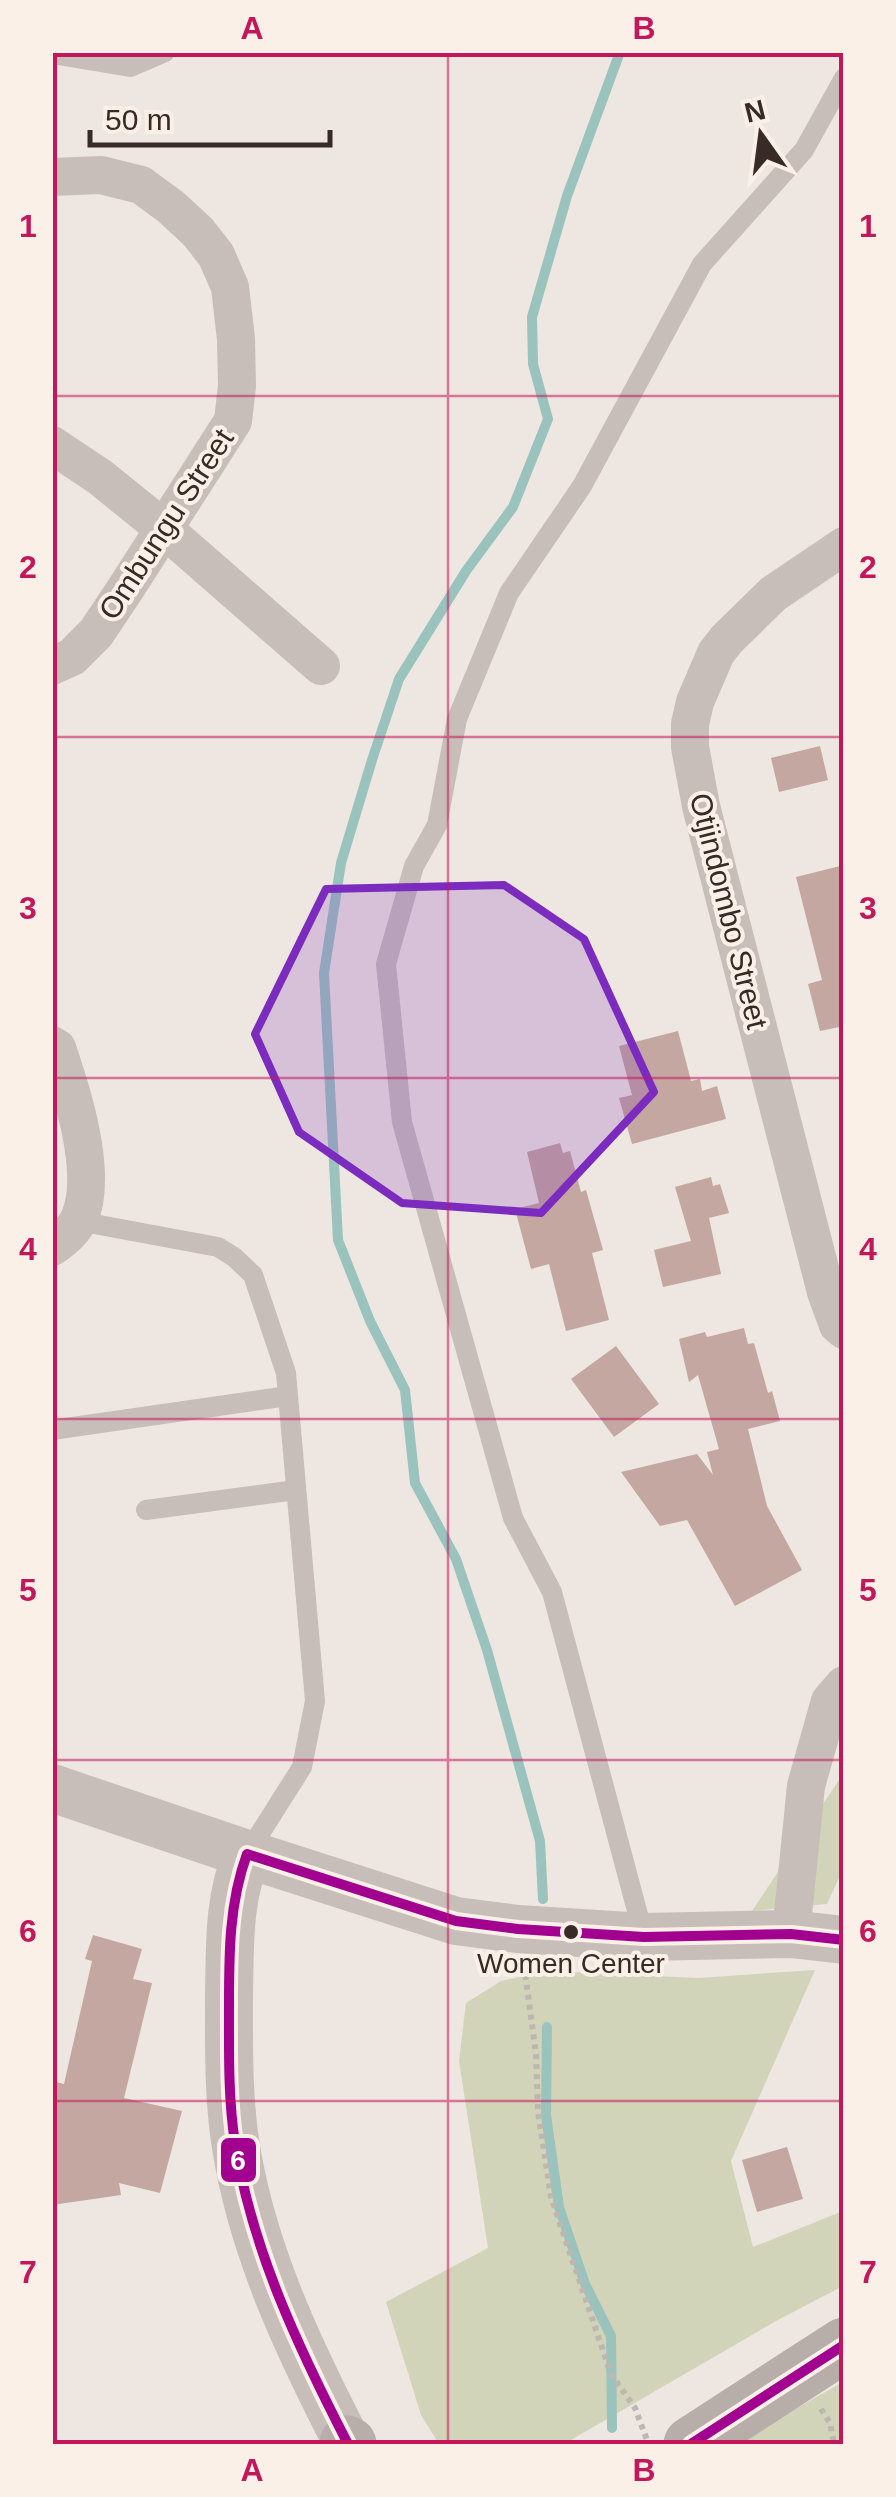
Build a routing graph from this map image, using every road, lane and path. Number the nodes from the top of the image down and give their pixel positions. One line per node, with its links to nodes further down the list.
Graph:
1 (164, 52): 2 (lane)
2 (52, 54)
3 (844, 78): 22 (lane)
4 (52, 177): 6 (street, Ombungu Street)
5 (52, 444): 6 (street)
6 (163, 528): 8 (street, Ombungu Street); 9 (street)
7 (844, 546): 12 (street, Otjindombo Street)
8 (52, 666)
9 (321, 666)
10 (52, 1045): 11 (street)
11 (65, 1234): 13 (lane)
12 (844, 1330)
13 (288, 1396): 14 (lane); 15 (lane)
14 (52, 1430)
15 (296, 1490): 16 (lane); 19 (lane)
16 (146, 1510)
17 (844, 1686): 21 (street)
18 (54, 1792): 19 (street)
19 (247, 1854): 20 (street); 25 (street)
20 (518, 1929): 22 (street); 26 (path)
21 (790, 1934): 22 (street); 23 (street)
22 (644, 1937)
23 (844, 1940)
24 (844, 2345): 27 (main road)
25 (348, 2444)
26 (649, 2444)
27 (691, 2444)

